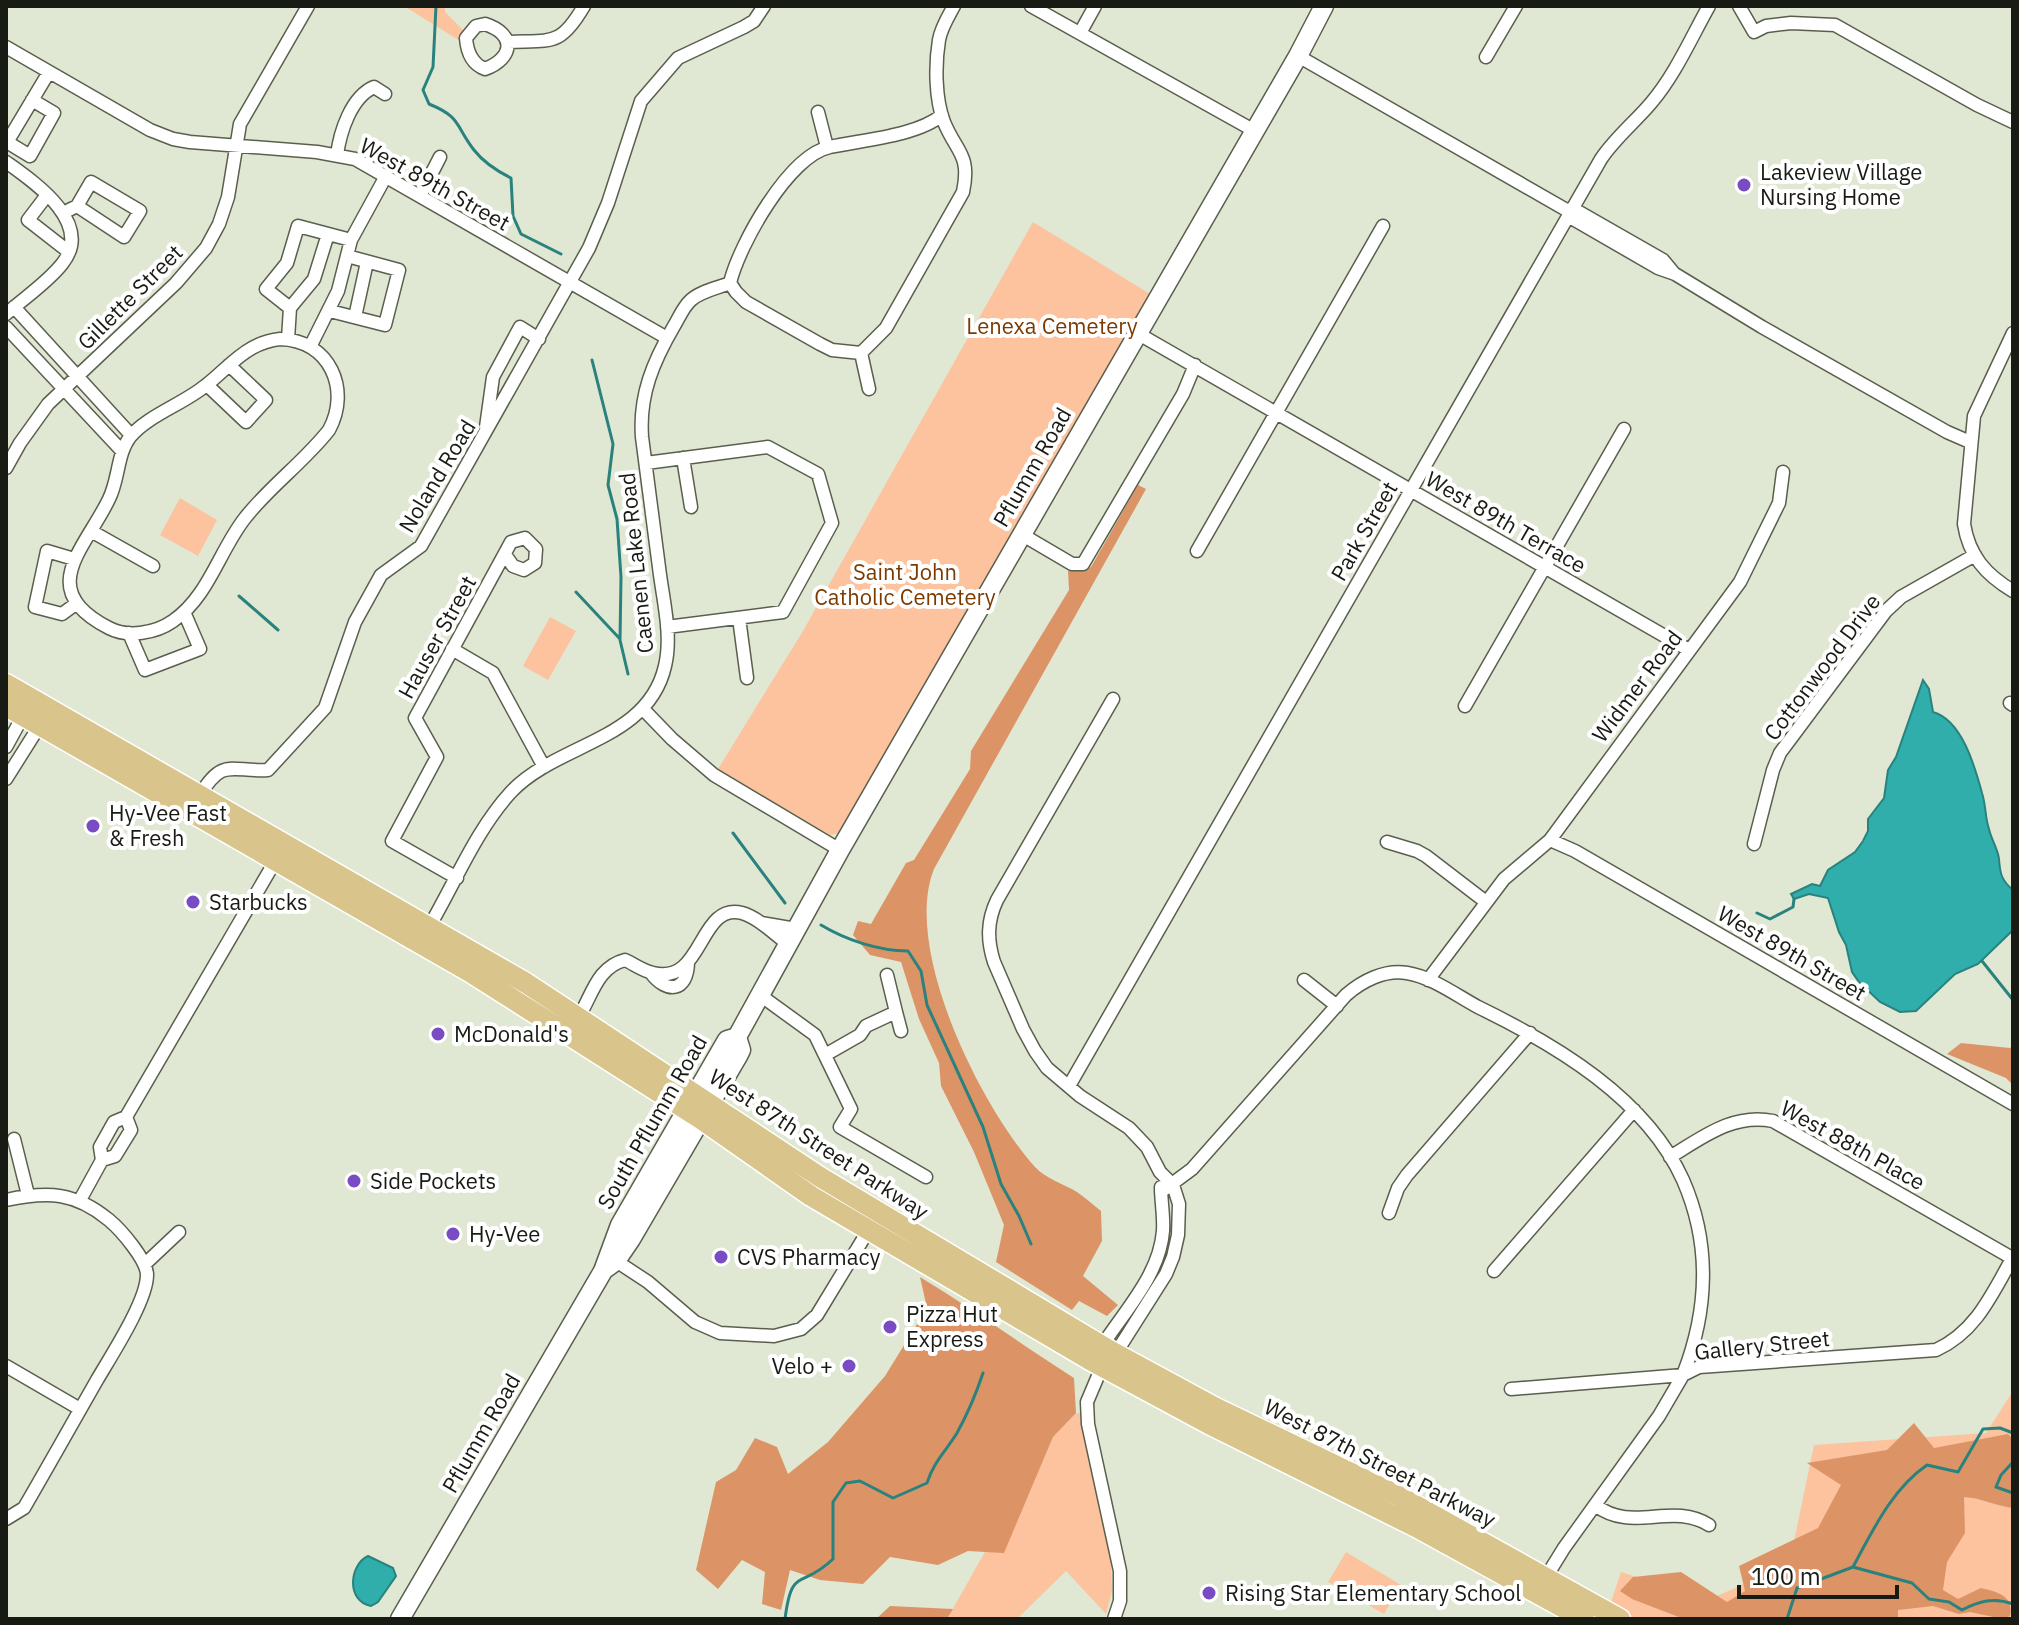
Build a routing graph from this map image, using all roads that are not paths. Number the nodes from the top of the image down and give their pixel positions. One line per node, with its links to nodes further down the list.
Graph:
1 (308, 6): 24 (street, Gillette Street)
2 (584, 6): 12 (street)
3 (764, 6): 41 (street)
4 (954, 6): 20 (street)
5 (1031, 6): 11 (street)
6 (1095, 6): 11 (street)
7 (1324, 6): 14 (main road, Pflumm Road)
8 (1516, 6): 15 (street)
9 (1709, 6): 33 (street, Park Street)
10 (1739, 6): 21 (street)
11 (1080, 33): 22 (street)
12 (508, 42)
13 (6, 47): 16 (street, West 89th Street)
14 (1298, 56): 22 (main road, Pflumm Road); 33 (street)
15 (1486, 57)
16 (49, 72): 18 (street); 24 (street, West 89th Street)
17 (385, 94): 26 (street)
18 (32, 100): 23 (street); 23 (street)
19 (818, 112): 25 (street)
20 (942, 115): 25 (street); 54 (street)
21 (2013, 122)
22 (1253, 130): 48 (main road, Pflumm Road)
23 (6, 143)
24 (237, 145): 26 (street, West 89th Street); 57 (street, Gillette Street)
25 (827, 147): 42 (street)
26 (337, 155): 29 (street, West 89th Street)
27 (440, 157): 31 (street)
28 (6, 162): 30 (street)
29 (386, 176): 31 (street, West 89th Street); 37 (street)
30 (47, 195): 34 (street); 38 (street)
31 (420, 196): 41 (street, West 89th Street)
32 (77, 206): 32 (street); 34 (street)
33 (1570, 212): 65 (street); 71 (street, Park Street)
34 (63, 213): 38 (street)
35 (1383, 226): 61 (street)
36 (328, 234): 37 (street); 43 (street); 43 (street)
37 (351, 240): 39 (street)
38 (69, 252): 44 (street)
39 (347, 256): 40 (street); 45 (street)
40 (367, 262): 46 (street); 46 (street)
41 (571, 283): 50 (street); 52 (street, Noland Road)
42 (730, 283): 50 (street, Caenen Lake Road); 54 (street)
43 (290, 308): 51 (street)
44 (10, 310): 57 (street)
45 (330, 311): 46 (street); 53 (street)
46 (355, 317)
47 (6, 327): 59 (street)
48 (1137, 333): 56 (street, West 89th Terrace); 74 (main road, Pflumm Road)
49 (2013, 333): 65 (street)
50 (667, 338): 68 (street, Caenen Lake Road)
51 (288, 339): 53 (street); 55 (street)
52 (539, 339): 63 (street, Noland Road); 63 (street)
53 (310, 347): 83 (street)
54 (861, 353): 60 (street)
55 (229, 365): 58 (street); 58 (street)
56 (1195, 365): 61 (street, West 89th Terrace); 74 (street)
57 (77, 377): 59 (street, Gillette Street); 64 (street)
58 (207, 385): 64 (street)
59 (64, 389): 66 (street); 69 (street, Gillette Street)
60 (869, 389)
61 (1276, 412): 71 (street, West 89th Terrace); 75 (street)
62 (1624, 429): 80 (street)
63 (485, 434): 99 (street, Noland Road)
64 (131, 435): 66 (street)
65 (1970, 442): 76 (street)
66 (121, 450): 73 (street)
67 (683, 458): 68 (street); 72 (street); 84 (street)
68 (646, 463): 85 (street, Caenen Lake Road)
69 (6, 468)
70 (1783, 472): 88 (street, Widmer Road)
71 (1411, 490): 80 (street, West 89th Terrace); 120 (street, Park Street)
72 (691, 507)
73 (91, 531): 78 (street); 79 (street)
74 (1021, 534): 103 (main road, Pflumm Road)
75 (1197, 551)
76 (1975, 555): 81 (street); 102 (street, Cottonwood Drive)
77 (506, 556): 87 (street, Hauser Street)
78 (74, 559): 82 (street); 82 (street)
79 (153, 566)
80 (1545, 568): 88 (street, West 89th Terrace); 92 (street)
81 (2013, 591)
82 (77, 603): 86 (street)
83 (184, 612): 86 (street); 86 (street)
84 (739, 618): 85 (street); 89 (street)
85 (667, 627): 93 (street, Caenen Lake Road)
86 (129, 633)
87 (452, 649): 97 (street); 105 (street, Hauser Street)
88 (1689, 650): 100 (street, Widmer Road)
89 (747, 678)
90 (6, 684): 96 (main road, West 87th Street Parkway)
91 (1113, 699): 120 (street)
92 (1465, 706)
93 (643, 709): 97 (street, Caenen Lake Road); 103 (street)
94 (23, 716): 95 (street); 96 (main road); 98 (street); 104 (main road, West 87th Street Parkway)
95 (6, 747)
96 (133, 757): 99 (main road, West 87th Street Parkway)
97 (544, 767): 105 (street, Caenen Lake Road)
98 (6, 779)
99 (200, 795): 104 (main road, West 87th Street Parkway)
100 (1550, 840): 106 (street, Widmer Road); 121 (street, West 89th Street)
101 (1387, 842): 106 (street)
102 (1754, 844)
103 (840, 850): 108 (main road, Pflumm Road)
104 (280, 853): 107 (main road, West 87th Street Parkway); 122 (main road, West 87th Street Parkway); 130 (street)
105 (457, 878): 107 (street, Caenen Lake Road)
106 (1486, 902): 111 (street, Widmer Road)
107 (429, 927): 115 (main road, West 87th Street Parkway)
108 (792, 937): 112 (main road, Pflumm Road); 115 (street)
109 (887, 975): 114 (street)
110 (1304, 980): 113 (street)
111 (1428, 980): 113 (street); 117 (street)
112 (760, 995): 118 (main road, Pflumm Road); 119 (street)
113 (1337, 1006): 127 (street)
114 (896, 1012): 116 (street); 119 (street)
115 (578, 1018): 122 (main road, West 87th Street Parkway)
116 (901, 1031)
117 (1530, 1033): 123 (street); 131 (street)
118 (737, 1037): 122 (main road, South Pflumm Road)
119 (825, 1055): 126 (street)
120 (1069, 1086): 127 (street)
121 (2013, 1104)
122 (697, 1106): 132 (main road, West 87th Street Parkway); 137 (main road, South Pflumm Road); 140 (main road, West 87th Street Parkway)
123 (1634, 1110): 125 (street); 139 (street)
124 (14, 1139): 128 (street)
125 (1670, 1157): 136 (street, West 88th Place); 143 (street)
126 (926, 1177)
127 (1167, 1188): 134 (street); 135 (street)
128 (28, 1195): 129 (street); 130 (street)
129 (6, 1200)
130 (80, 1200): 138 (street)
131 (1389, 1213)
132 (868, 1231): 137 (street); 140 (main road); 141 (main road, West 87th Street Parkway)
133 (179, 1232): 138 (street)
134 (1158, 1253): 135 (street); 141 (street)
135 (1173, 1257): 141 (street)
136 (2013, 1258): 143 (street, Gallery Street)
137 (609, 1262): 150 (main road, Pflumm Road)
138 (145, 1264): 145 (street)
139 (1494, 1271)
140 (979, 1273): 141 (main road, West 87th Street Parkway)
141 (1105, 1358): 149 (main road, West 87th Street Parkway); 151 (street)
142 (6, 1366): 145 (street)
143 (1683, 1375): 144 (street); 146 (street, Gallery Street)
144 (1511, 1389)
145 (80, 1409): 147 (street)
146 (1595, 1505): 148 (street); 149 (street, Gallery Street)
147 (9, 1518)
148 (1709, 1525)
149 (1542, 1584): 152 (main road, West 87th Street Parkway); 153 (main road, West 87th Street Parkway)
150 (400, 1619)
151 (1114, 1619)
152 (1584, 1619)
153 (1620, 1619)

